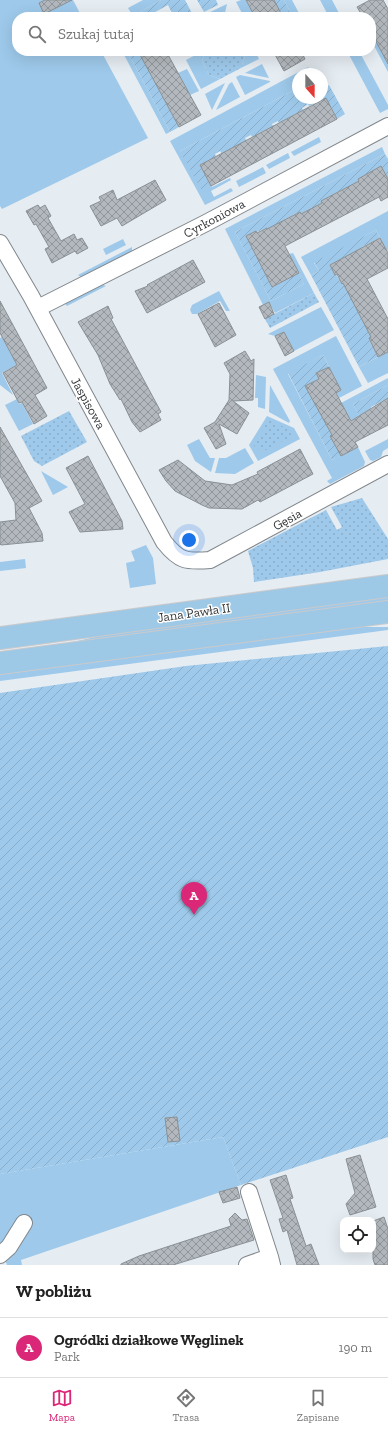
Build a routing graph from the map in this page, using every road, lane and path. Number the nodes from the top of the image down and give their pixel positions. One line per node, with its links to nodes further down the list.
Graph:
1 (388, 126): 3 (street, Cyrkoniowa)
2 (0, 242): 3 (street, Jaspisowa)
3 (38, 308): 5 (street, Jaspisowa)
4 (388, 464): 5 (street, Gęsia)
5 (182, 560)
6 (388, 586): 8 (main road, Jana Pawła II)
7 (388, 612): 9 (main road, Jana Pawła II)
8 (0, 638)
9 (0, 664)
10 (249, 1192): 13 (street)
11 (24, 1223): 12 (street)
12 (0, 1255)
13 (271, 1261): 14 (street)
14 (247, 1265)

